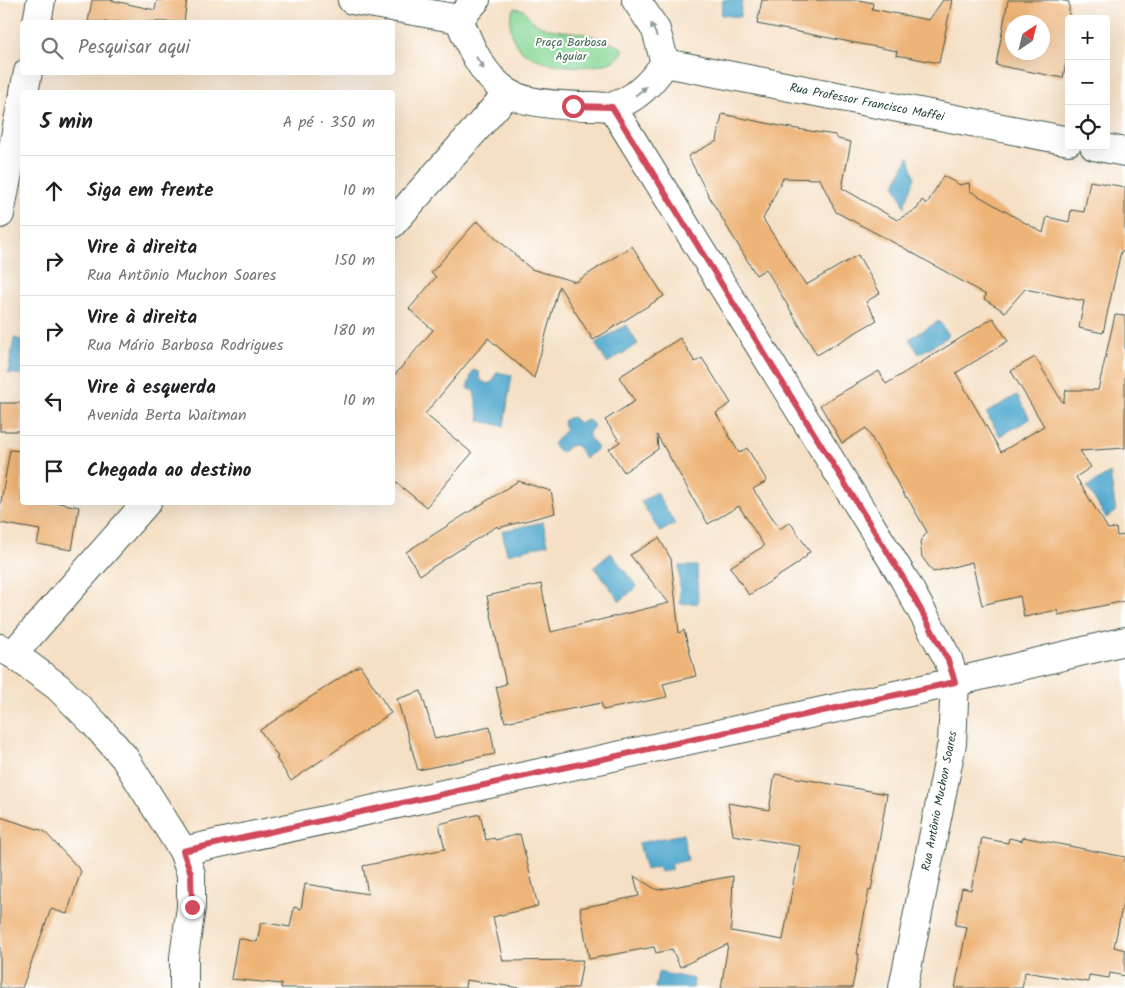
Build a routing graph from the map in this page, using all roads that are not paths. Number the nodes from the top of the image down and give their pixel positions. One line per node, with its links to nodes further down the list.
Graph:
1 (42, 0): 5 (street)
2 (352, 0): 4 (street)
3 (637, 0): 6 (street, one-way to 3)
4 (468, 10): 9 (street, one-way to 9)
5 (37, 20)
6 (665, 63): 10 (street, one-way to 6); 12 (street, Rua Professor Francisco Maffei)
7 (27, 75): 8 (street)
8 (24, 90)
9 (508, 93): 10 (street); 16 (street)
10 (612, 107): 20 (street, Rua Antônio Muchon Soares)
11 (20, 111): 15 (street)
12 (1065, 140)
13 (1110, 149): 14 (street)
14 (1125, 152)
15 (0, 214)
16 (395, 221)
17 (144, 505): 19 (street)
18 (1125, 641): 20 (street)
19 (7, 651): 21 (street)
20 (955, 682): 21 (street); 25 (street, Rua Antônio Muchon Soares)
21 (183, 851): 22 (street)
22 (184, 957): 23 (street); 24 (street)
23 (172, 988)
24 (184, 988)
25 (903, 988)

